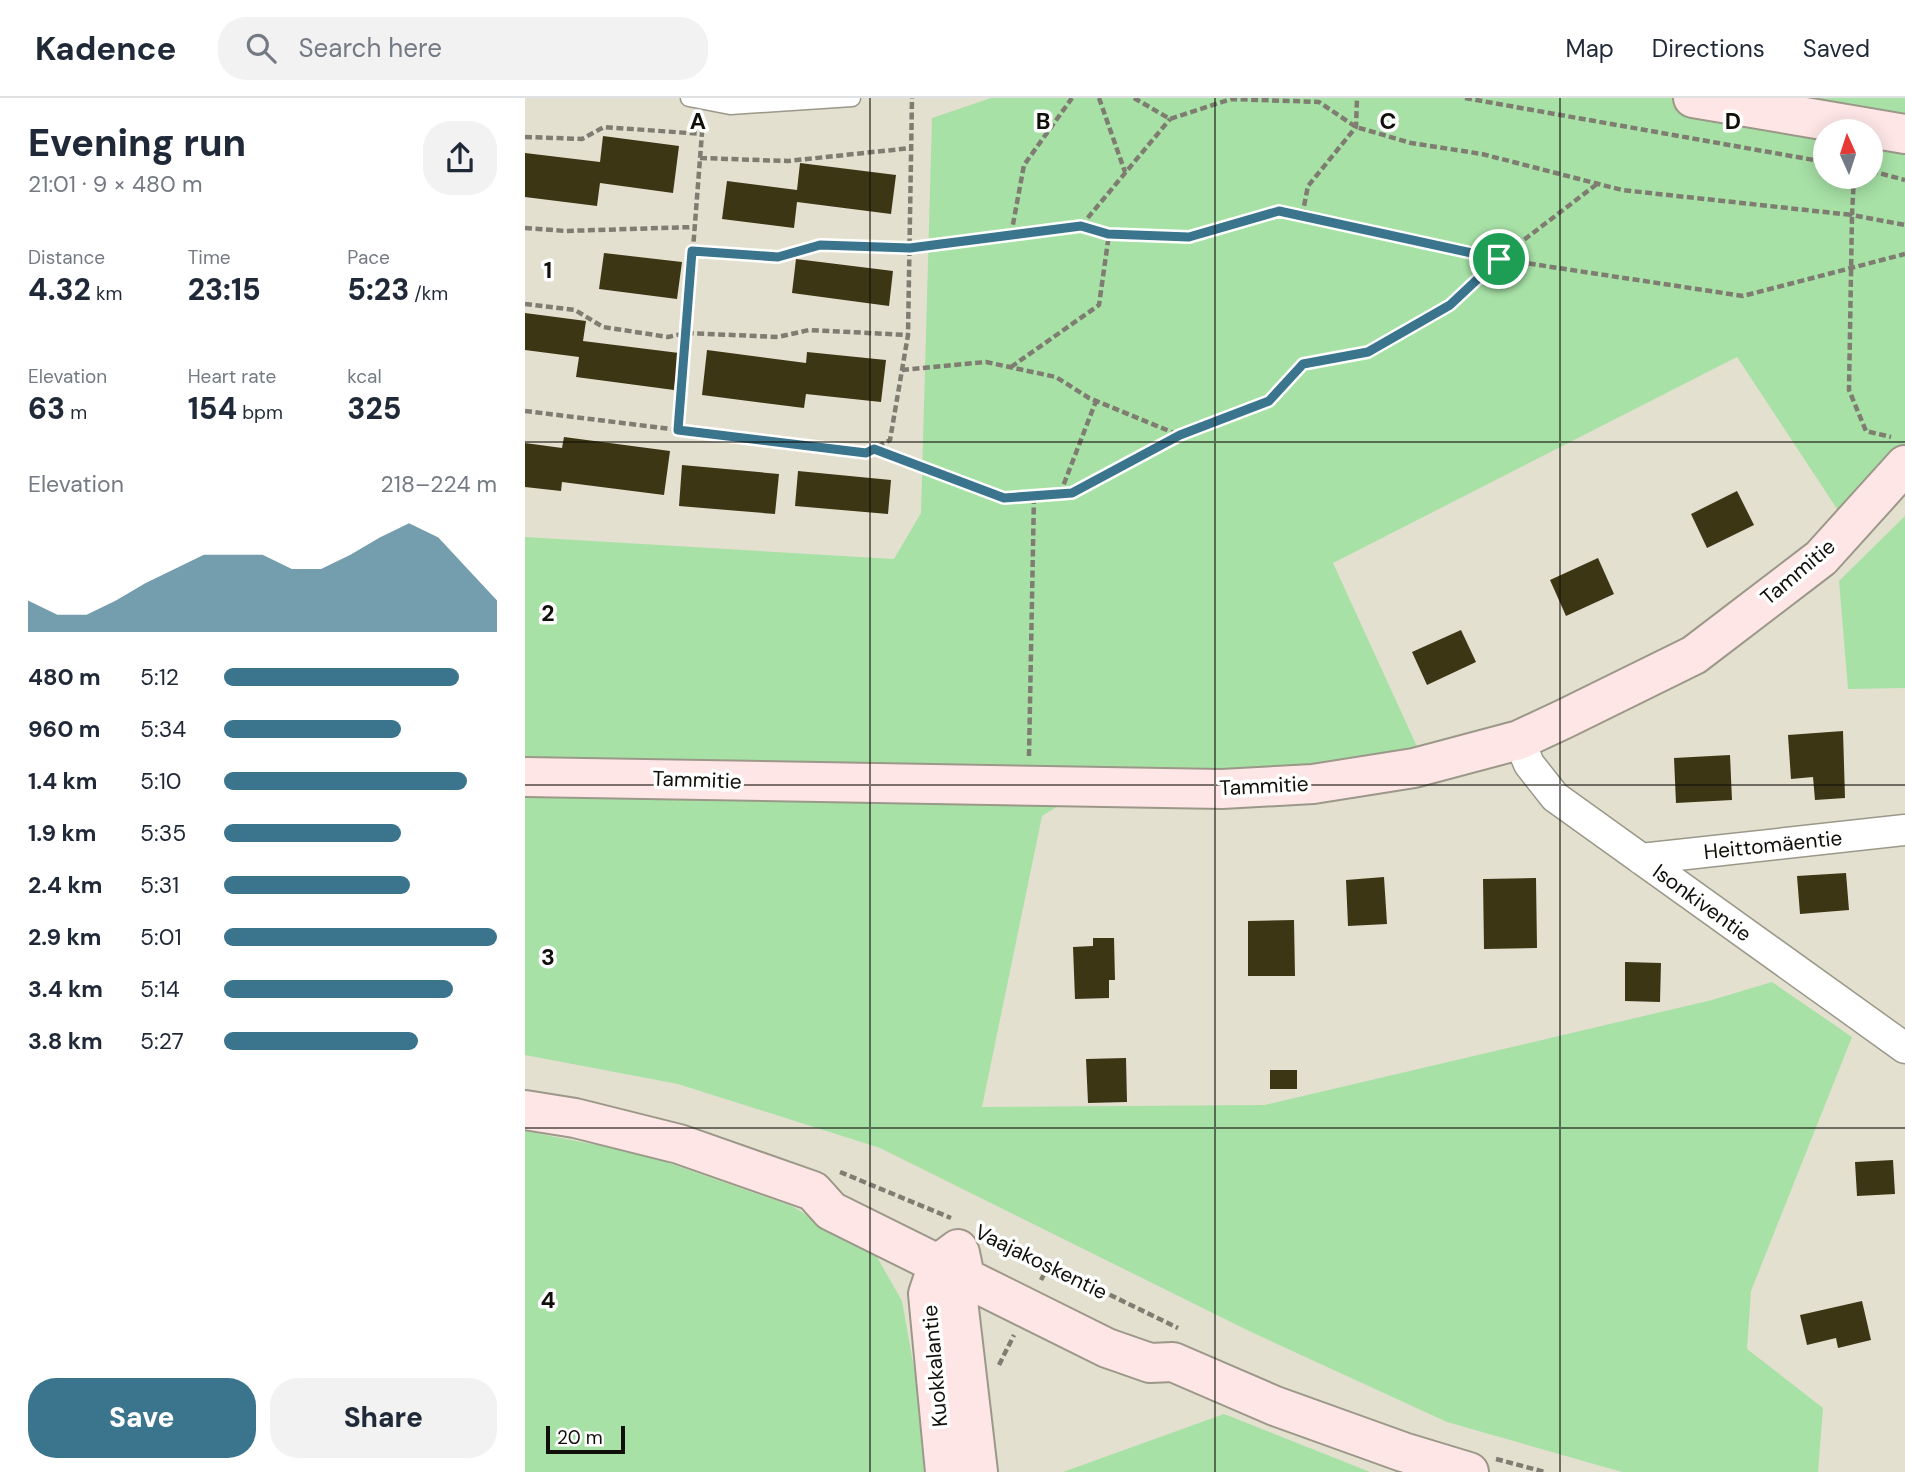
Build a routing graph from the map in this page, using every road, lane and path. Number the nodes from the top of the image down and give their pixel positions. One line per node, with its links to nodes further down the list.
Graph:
1 (852, 98): 9 (lane)
2 (912, 98): 15 (path)
3 (1072, 98): 30 (path)
4 (1099, 98): 18 (path)
5 (1134, 98): 10 (path)
6 (1357, 98): 11 (path)
7 (1465, 98): 17 (path)
8 (1693, 98): 13 (street)
9 (697, 99): 12 (path)
10 (1170, 119): 11 (path); 18 (path)
11 (1356, 127): 21 (path); 24 (path)
12 (702, 134): 14 (path); 16 (path)
13 (1905, 134)
14 (525, 137)
15 (911, 148): 16 (path); 31 (path)
16 (700, 158): 27 (path)
17 (1813, 160)
18 (1126, 173): 26 (path)
19 (1883, 175): 20 (path)
20 (1905, 180)
21 (1597, 184): 23 (path); 34 (path)
22 (1853, 189): 23 (path)
23 (1852, 215): 25 (path); 35 (path)
24 (1303, 216): 29 (path); 34 (path)
25 (1905, 225)
26 (1081, 226): 29 (path); 30 (path)
27 (694, 227): 28 (path); 32 (path)
28 (525, 228)
29 (1108, 234): 39 (path)
30 (1011, 235): 31 (path)
31 (910, 248): 32 (path); 38 (path)
32 (692, 251): 37 (path)
33 (1905, 254): 35 (path)
34 (1499, 259): 35 (path); 44 (path)
35 (1851, 268): 46 (path)
36 (525, 304): 37 (path)
37 (686, 333): 38 (path); 43 (path)
38 (908, 335): 40 (path)
39 (1010, 367): 40 (path); 41 (path)
40 (902, 370): 45 (path)
41 (1096, 401): 44 (path); 47 (path)
42 (525, 411): 43 (path)
43 (678, 430): 45 (path)
44 (1180, 435): 47 (path)
45 (874, 449): 48 (path)
46 (1899, 452): 49 (street, Tammitie)
47 (1060, 494): 48 (path)
48 (1034, 495): 51 (path)
49 (1519, 740): 51 (street, Tammitie); 53 (street, Isonkiventie)
50 (525, 777): 51 (street, Tammitie)
51 (1029, 788)
52 (1905, 830): 53 (street, Heittomäentie)
53 (1641, 859): 54 (street, Isonkiventie)
54 (1905, 1048)
55 (525, 1110): 56 (street)
56 (822, 1180): 57 (path, Vaajakoskentie); 57 (street)
57 (962, 1249): 58 (street); 58 (path, Vaajakoskentie); 62 (street, Kuokkalantie); 63 (street, Kuokkalantie)
58 (1037, 1286): 59 (path, Vaajakoskentie); 59 (street); 60 (path)
59 (1177, 1346): 61 (street)
60 (997, 1369)
61 (1481, 1465): 64 (path)
62 (945, 1472)
63 (978, 1472)
64 (1545, 1472)

